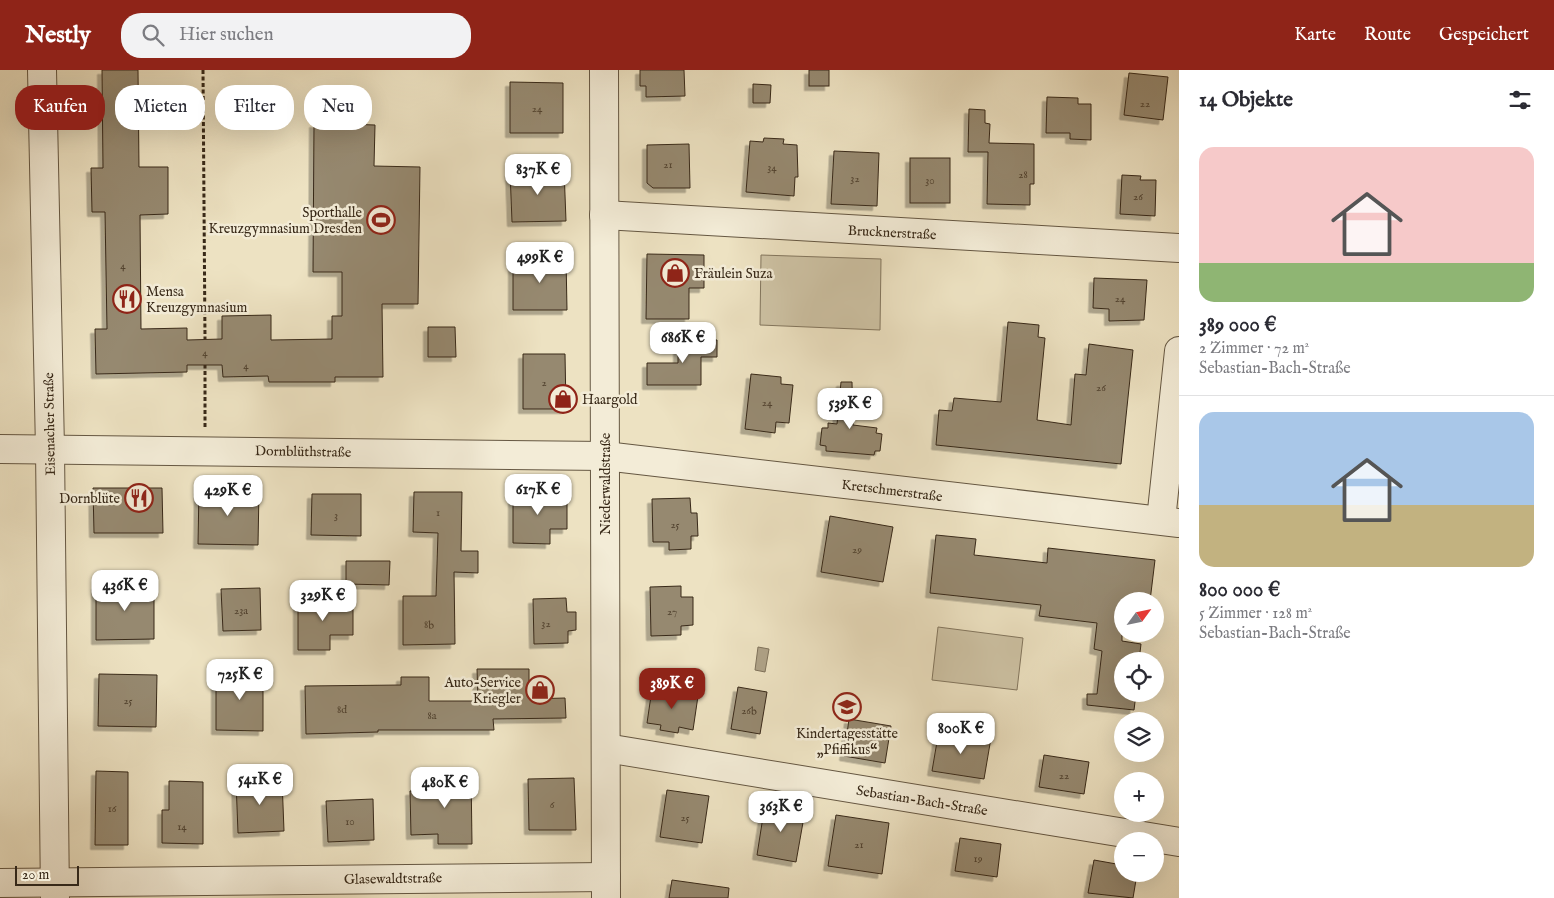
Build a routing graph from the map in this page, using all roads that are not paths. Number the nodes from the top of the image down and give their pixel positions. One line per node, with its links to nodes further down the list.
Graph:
1 (42, 70): 7 (street, Eisenacher Straße)
2 (604, 70): 3 (street, Niederwaldstraße)
3 (604, 215): 4 (street, Brucknerstraße); 8 (street, Niederwaldstraße)
4 (1179, 248)
5 (1179, 351): 9 (street)
6 (0, 449): 7 (street, Dornblüthstraße)
7 (50, 449): 8 (street, Dornblüthstraße); 14 (street, Eisenacher Straße)
8 (605, 456): 9 (street, Kretschmerstraße); 10 (street, Niederwaldstraße)
9 (1170, 522)
10 (606, 748): 11 (street, Sebastian-Bach-Straße); 13 (street, Niederwaldstraße)
11 (1179, 842)
12 (0, 883): 14 (street, Glasewaldtstraße)
13 (606, 887): 14 (street, Glasewaldtstraße)
14 (55, 890)

